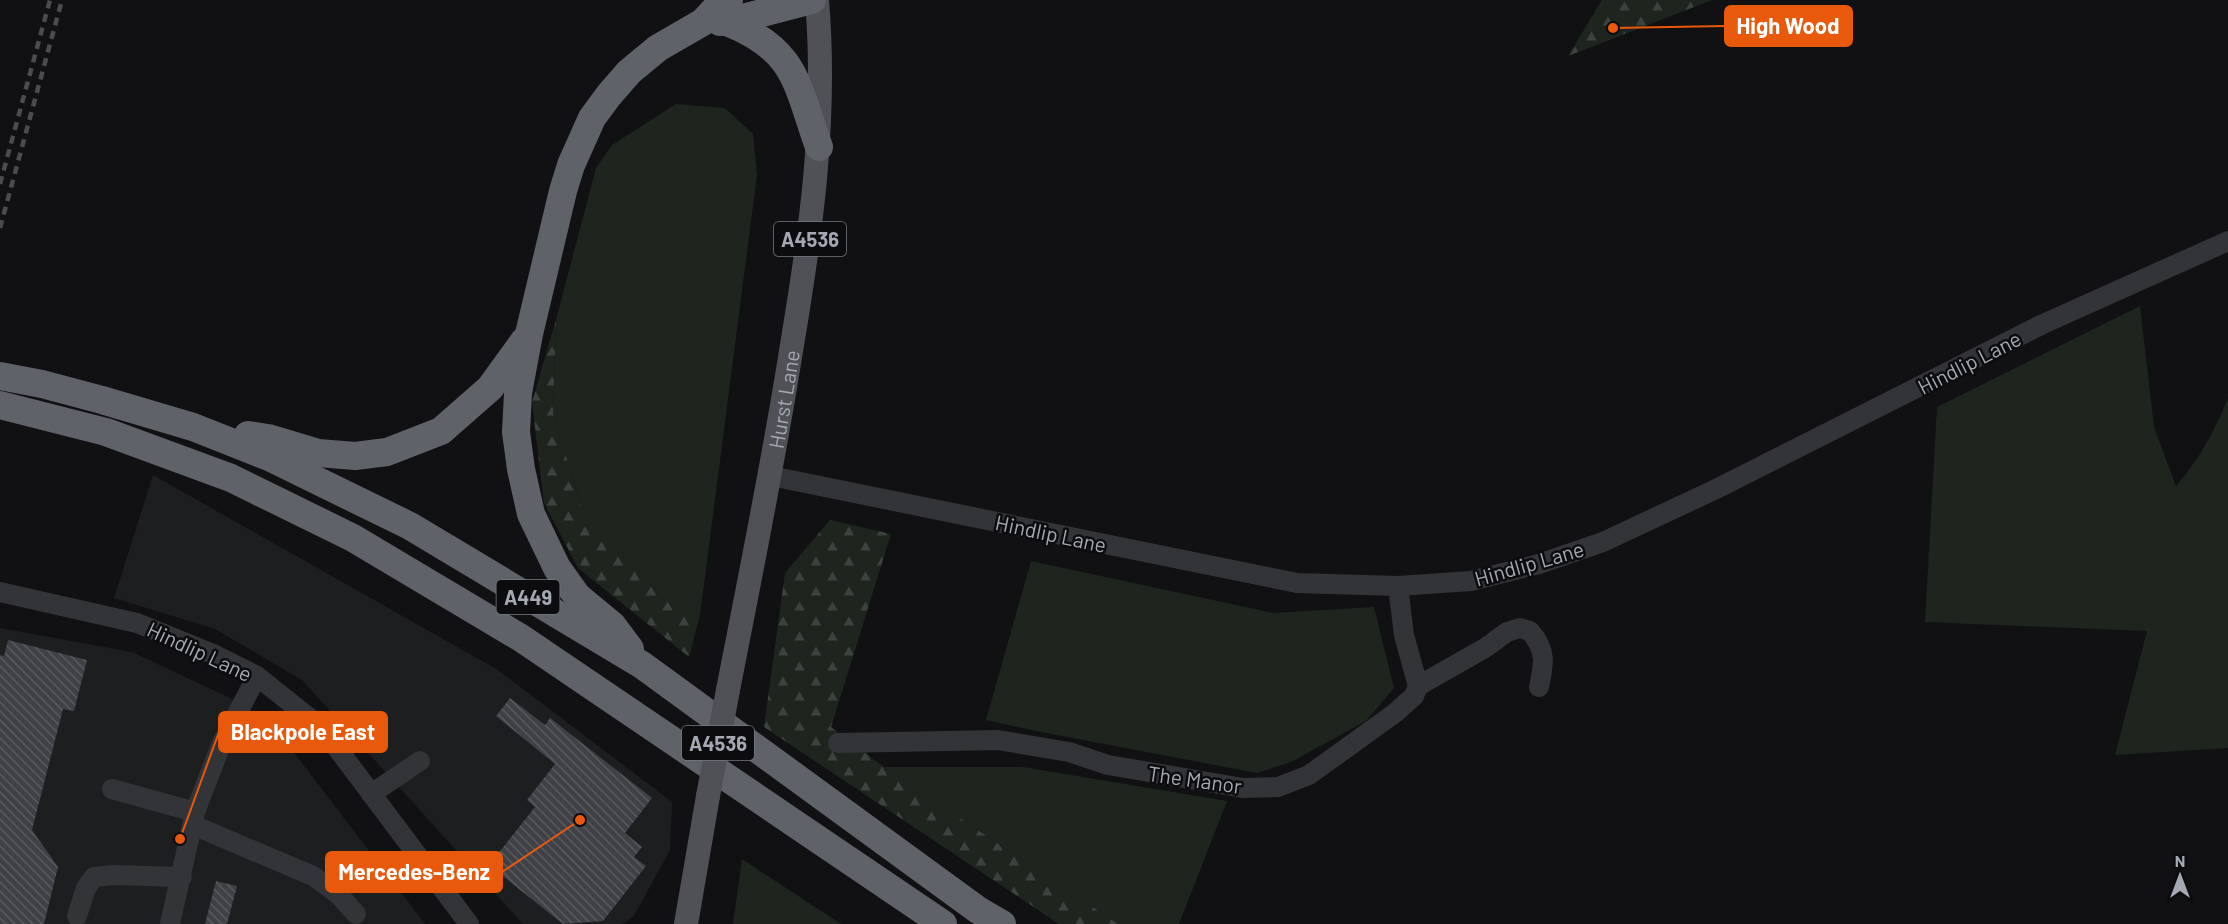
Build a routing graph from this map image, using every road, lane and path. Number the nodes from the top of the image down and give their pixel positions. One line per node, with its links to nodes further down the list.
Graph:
1 (812, 0): 3 (highway)
2 (817, 0): 4 (main road, Hurst Lane / A4536)
3 (720, 15): 4 (highway); 6 (highway)
4 (819, 147): 10 (main road, Hurst Lane / A4536)
5 (2228, 241): 11 (street, Hindlip Lane)
6 (529, 334): 9 (highway); 13 (highway)
7 (0, 376): 9 (highway, A449)
8 (0, 405): 23 (highway, A449)
9 (193, 427): 13 (highway, A449)
10 (771, 476): 11 (street, Hindlip Lane); 28 (main road, Hurst Lane / A4536, bridge)
11 (1398, 585): 15 (street)
12 (0, 592): 14 (street, Hindlip Lane)
13 (642, 665): 31 (highway, A449)
14 (257, 676): 20 (street, Hindlip Lane); 21 (street)
15 (1418, 686): 16 (street); 17 (street, The Manor)
16 (1539, 687)
17 (838, 743)
18 (420, 761): 20 (street)
19 (112, 789): 21 (street)
20 (370, 794): 27 (street, Hindlip Lane)
21 (194, 819): 22 (street); 24 (street)
22 (182, 877): 25 (street); 26 (street)
23 (894, 891): 29 (highway); 30 (highway, A449)
24 (356, 914)
25 (77, 916)
26 (170, 924)
27 (469, 924)
28 (686, 924)
29 (920, 924)
30 (943, 924)
31 (1002, 924)

